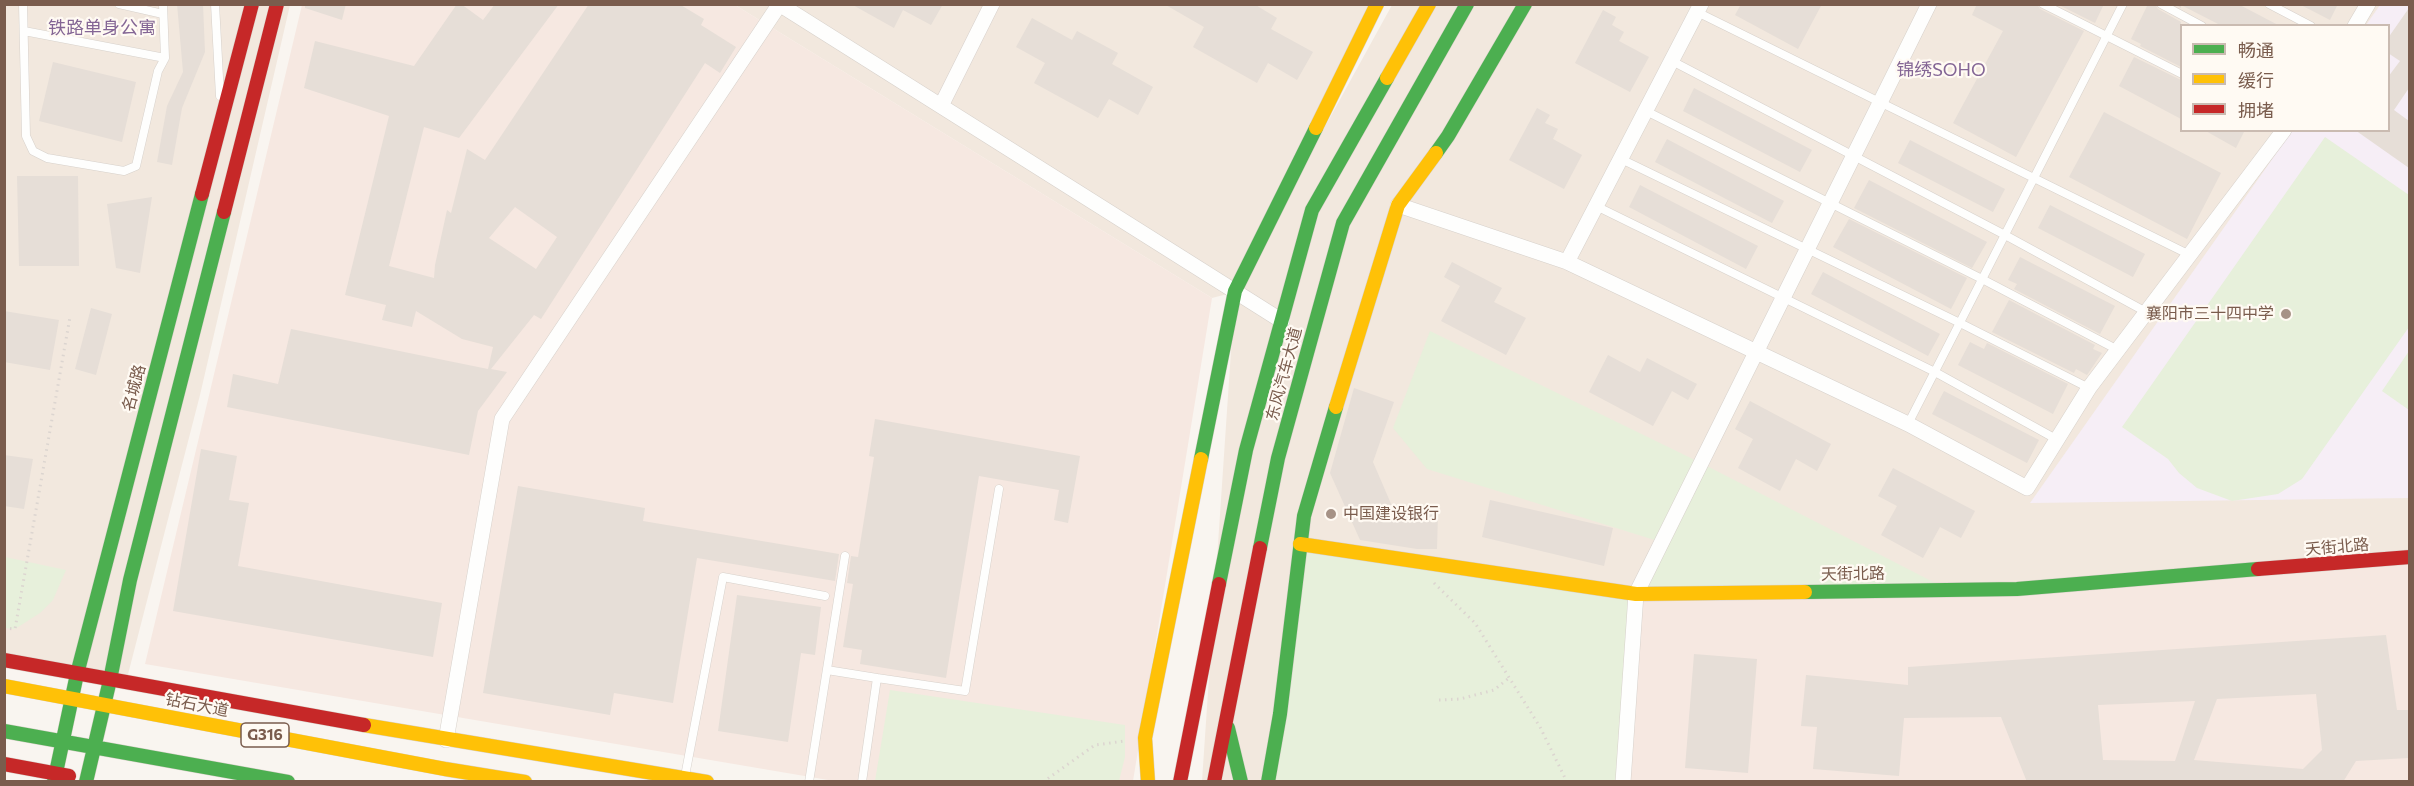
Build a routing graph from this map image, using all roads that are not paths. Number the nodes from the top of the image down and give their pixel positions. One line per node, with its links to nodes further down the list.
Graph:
1 (23, 4): 24 (lane)
2 (119, 4): 20 (lane)
3 (163, 4): 20 (lane)
4 (215, 4): 32 (lane)
5 (252, 4): 32 (main road, 名城路)
6 (277, 4): 66 (main road)
7 (992, 4): 30 (street)
8 (1377, 4): 45 (main road)
9 (1429, 4): 48 (main road, 东风汽车大道)
10 (1467, 4): 70 (main road, 东风汽车大道)
11 (1525, 4): 38 (main road)
12 (1929, 4): 29 (street)
13 (2043, 4): 25 (lane)
14 (2123, 4): 25 (lane)
15 (2162, 4): 21 (lane)
16 (2269, 4): 22 (lane)
17 (2368, 4): 23 (street)
18 (779, 5): 30 (street); 75 (street)
19 (1699, 8): 27 (street); 29 (lane)
20 (164, 14): 26 (lane)
21 (2198, 24)
22 (2307, 24)
23 (2356, 24)
24 (24, 31): 26 (lane); 26 (lane)
25 (2107, 36): 28 (lane); 36 (lane)
26 (165, 58)
27 (1672, 61): 31 (street); 34 (lane)
28 (2180, 73)
29 (1881, 102): 34 (street); 36 (lane)
30 (941, 106): 45 (street)
31 (1646, 111): 35 (street); 37 (lane)
32 (221, 122): 64 (main road, 名城路)
33 (2282, 132): 42 (street)
34 (1854, 156): 37 (street); 40 (lane)
35 (1621, 159): 39 (street); 41 (lane)
36 (2034, 177): 40 (lane); 42 (lane)
37 (1830, 203): 41 (street); 44 (lane)
38 (1398, 205): 43 (street); 57 (main road)
39 (1596, 206): 43 (street); 46 (lane)
40 (2005, 235): 44 (lane); 47 (lane)
41 (1807, 249): 46 (street); 49 (lane)
42 (2190, 255): 47 (street)
43 (1567, 262): 51 (street)
44 (1982, 279): 49 (lane); 50 (lane)
45 (1235, 291): 48 (street); 86 (main road)
46 (1783, 298): 51 (street); 52 (lane)
47 (2148, 313): 50 (street)
48 (1282, 321): 71 (main road, 东风汽车大道)
49 (1960, 323): 52 (lane); 53 (lane)
50 (2118, 350): 53 (street)
51 (1756, 351): 54 (street); 60 (street)
52 (1935, 372): 54 (lane); 55 (lane)
53 (2089, 388): 55 (street)
54 (1908, 424): 55 (street)
55 (2056, 439)
56 (999, 489): 65 (lane)
57 (1300, 544): 60 (main road, 天街北路); 90 (main road)
58 (845, 556): 63 (lane)
59 (2409, 557): 60 (main road, 天街北路)
60 (1636, 594): 91 (street)
61 (825, 596): 79 (lane)
62 (4, 660): 64 (main road)
63 (827, 670): 65 (lane); 84 (lane)
64 (77, 674): 66 (main road); 68 (main road, 名城路)
65 (877, 678): 85 (lane)
66 (110, 680): 69 (main road); 75 (main road)
67 (4, 686): 68 (main road, 钻石大道 / G316)
68 (71, 697): 69 (main road, 钻石大道 / G316); 73 (main road, 名城路)
69 (104, 704): 74 (main road); 75 (main road, 钻石大道 / G316)
70 (1227, 720): 88 (main road, 东风汽车大道); 89 (main road)
71 (1192, 721): 77 (main road); 87 (main road, 东风汽车大道)
72 (4, 731): 73 (main road)
73 (62, 742): 74 (main road); 78 (main road, 名城路)
74 (94, 747): 80 (main road); 82 (main road)
75 (445, 754): 79 (main road); 83 (main road, 钻石大道 / G316)
76 (4, 764): 78 (main road)
77 (1168, 771)
78 (55, 777): 80 (main road)
79 (685, 778): 81 (main road)
80 (89, 781)
81 (706, 781)
82 (288, 782)
83 (525, 782)
84 (809, 782)
85 (862, 782)
86 (1148, 782)
87 (1180, 782)
88 (1214, 782)
89 (1241, 782)
90 (1268, 782)
91 (1623, 782)

